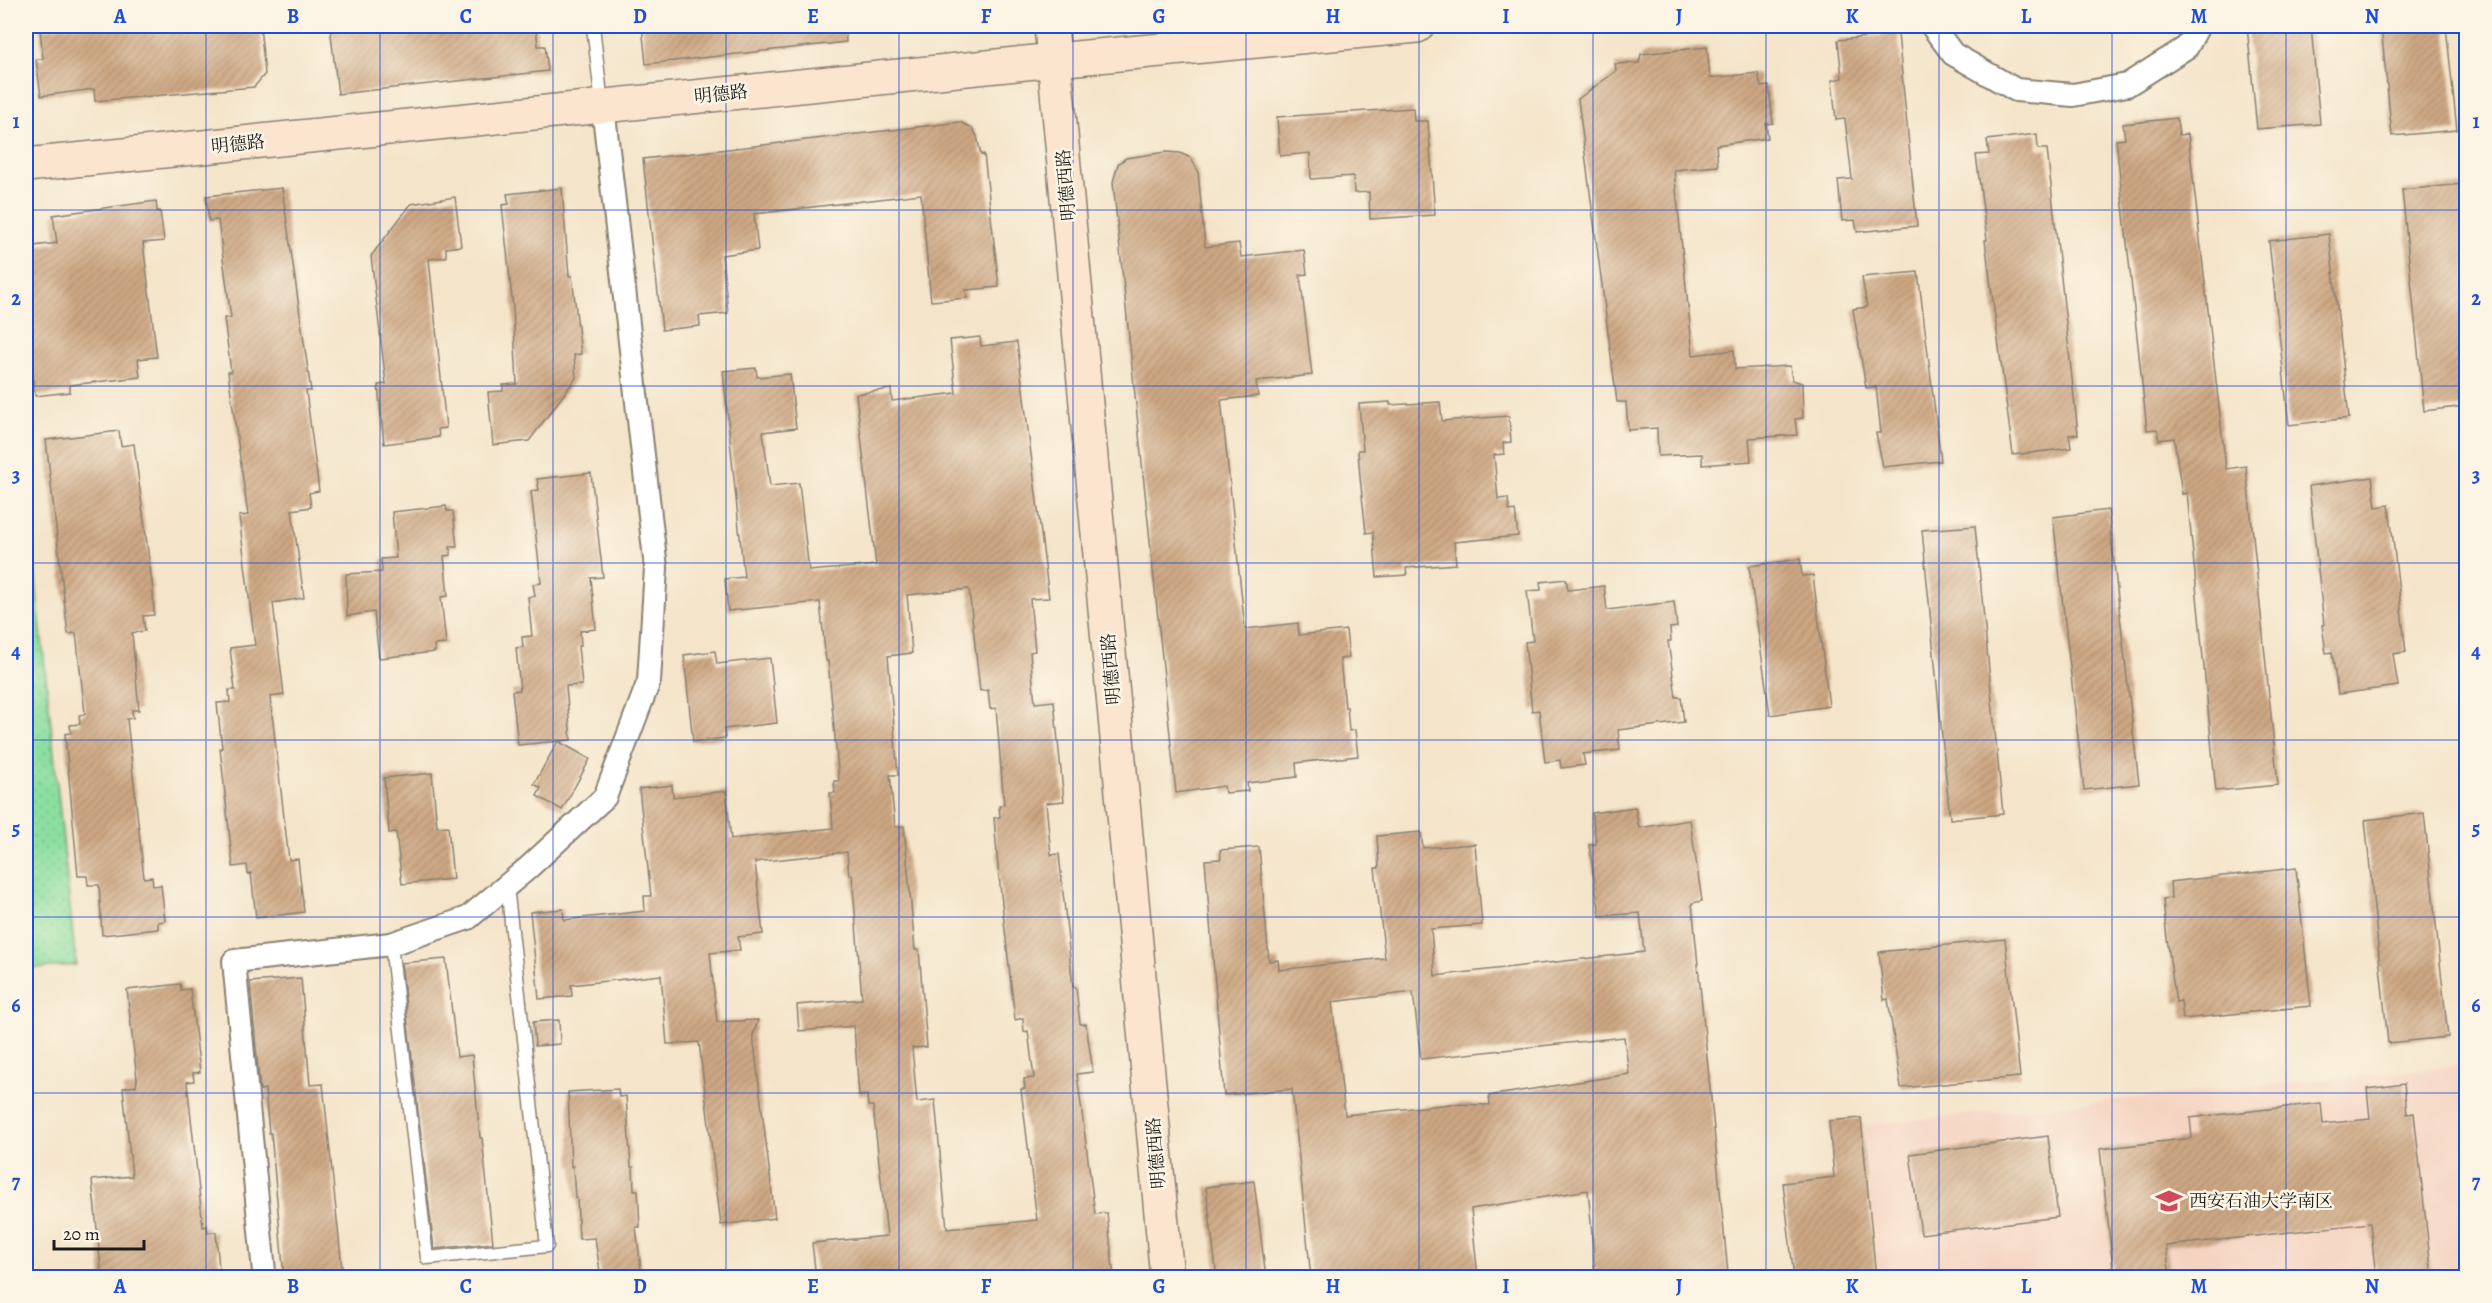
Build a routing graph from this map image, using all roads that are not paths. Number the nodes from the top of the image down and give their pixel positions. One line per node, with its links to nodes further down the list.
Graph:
1 (593, 26): 7 (lane)
2 (1051, 26): 6 (street, 明德西路)
3 (1417, 26): 6 (street, 明德路)
4 (1932, 26): 5 (street)
5 (2198, 26)
6 (1055, 60): 7 (street, 明德路); 12 (street, 明德西路)
7 (603, 106): 8 (street, 明德路); 9 (street)
8 (26, 165)
9 (507, 886): 10 (street); 10 (lane)
10 (391, 944): 11 (street)
11 (264, 1272)
12 (1167, 1278)

